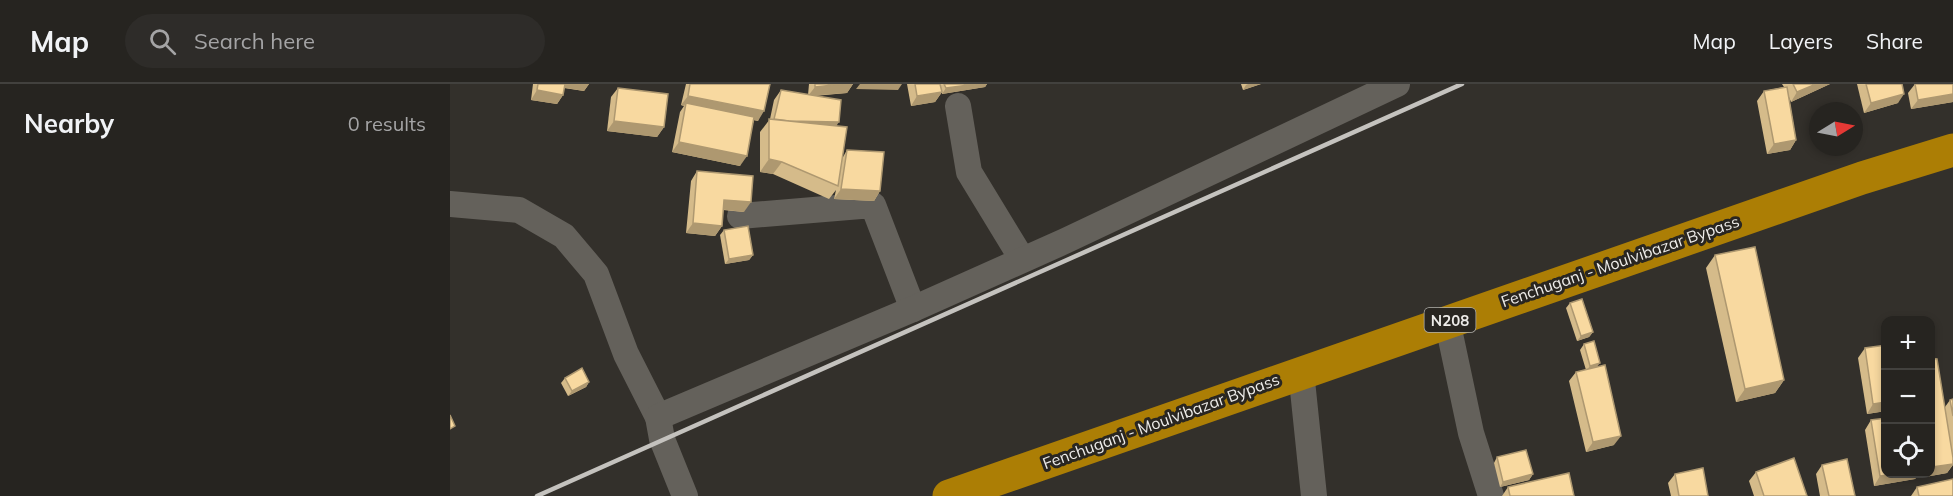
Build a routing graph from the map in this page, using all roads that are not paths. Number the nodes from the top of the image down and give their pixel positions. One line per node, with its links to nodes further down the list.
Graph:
1 (1398, 84): 6 (street)
2 (958, 106): 6 (street)
3 (1953, 150): 8 (highway, Fenchuganj - Moulvibazar Bypass / N208)
4 (450, 204): 10 (street)
5 (740, 216): 7 (street)
6 (1022, 259): 7 (street)
7 (913, 309): 10 (street)
8 (1447, 320): 9 (highway, Fenchuganj - Moulvibazar Bypass / N208); 14 (street)
9 (1301, 371): 12 (highway, Fenchuganj - Moulvibazar Bypass / N208); 13 (street)
10 (658, 417): 11 (street)
11 (685, 496)
12 (949, 496)
13 (1314, 496)
14 (1491, 496)

